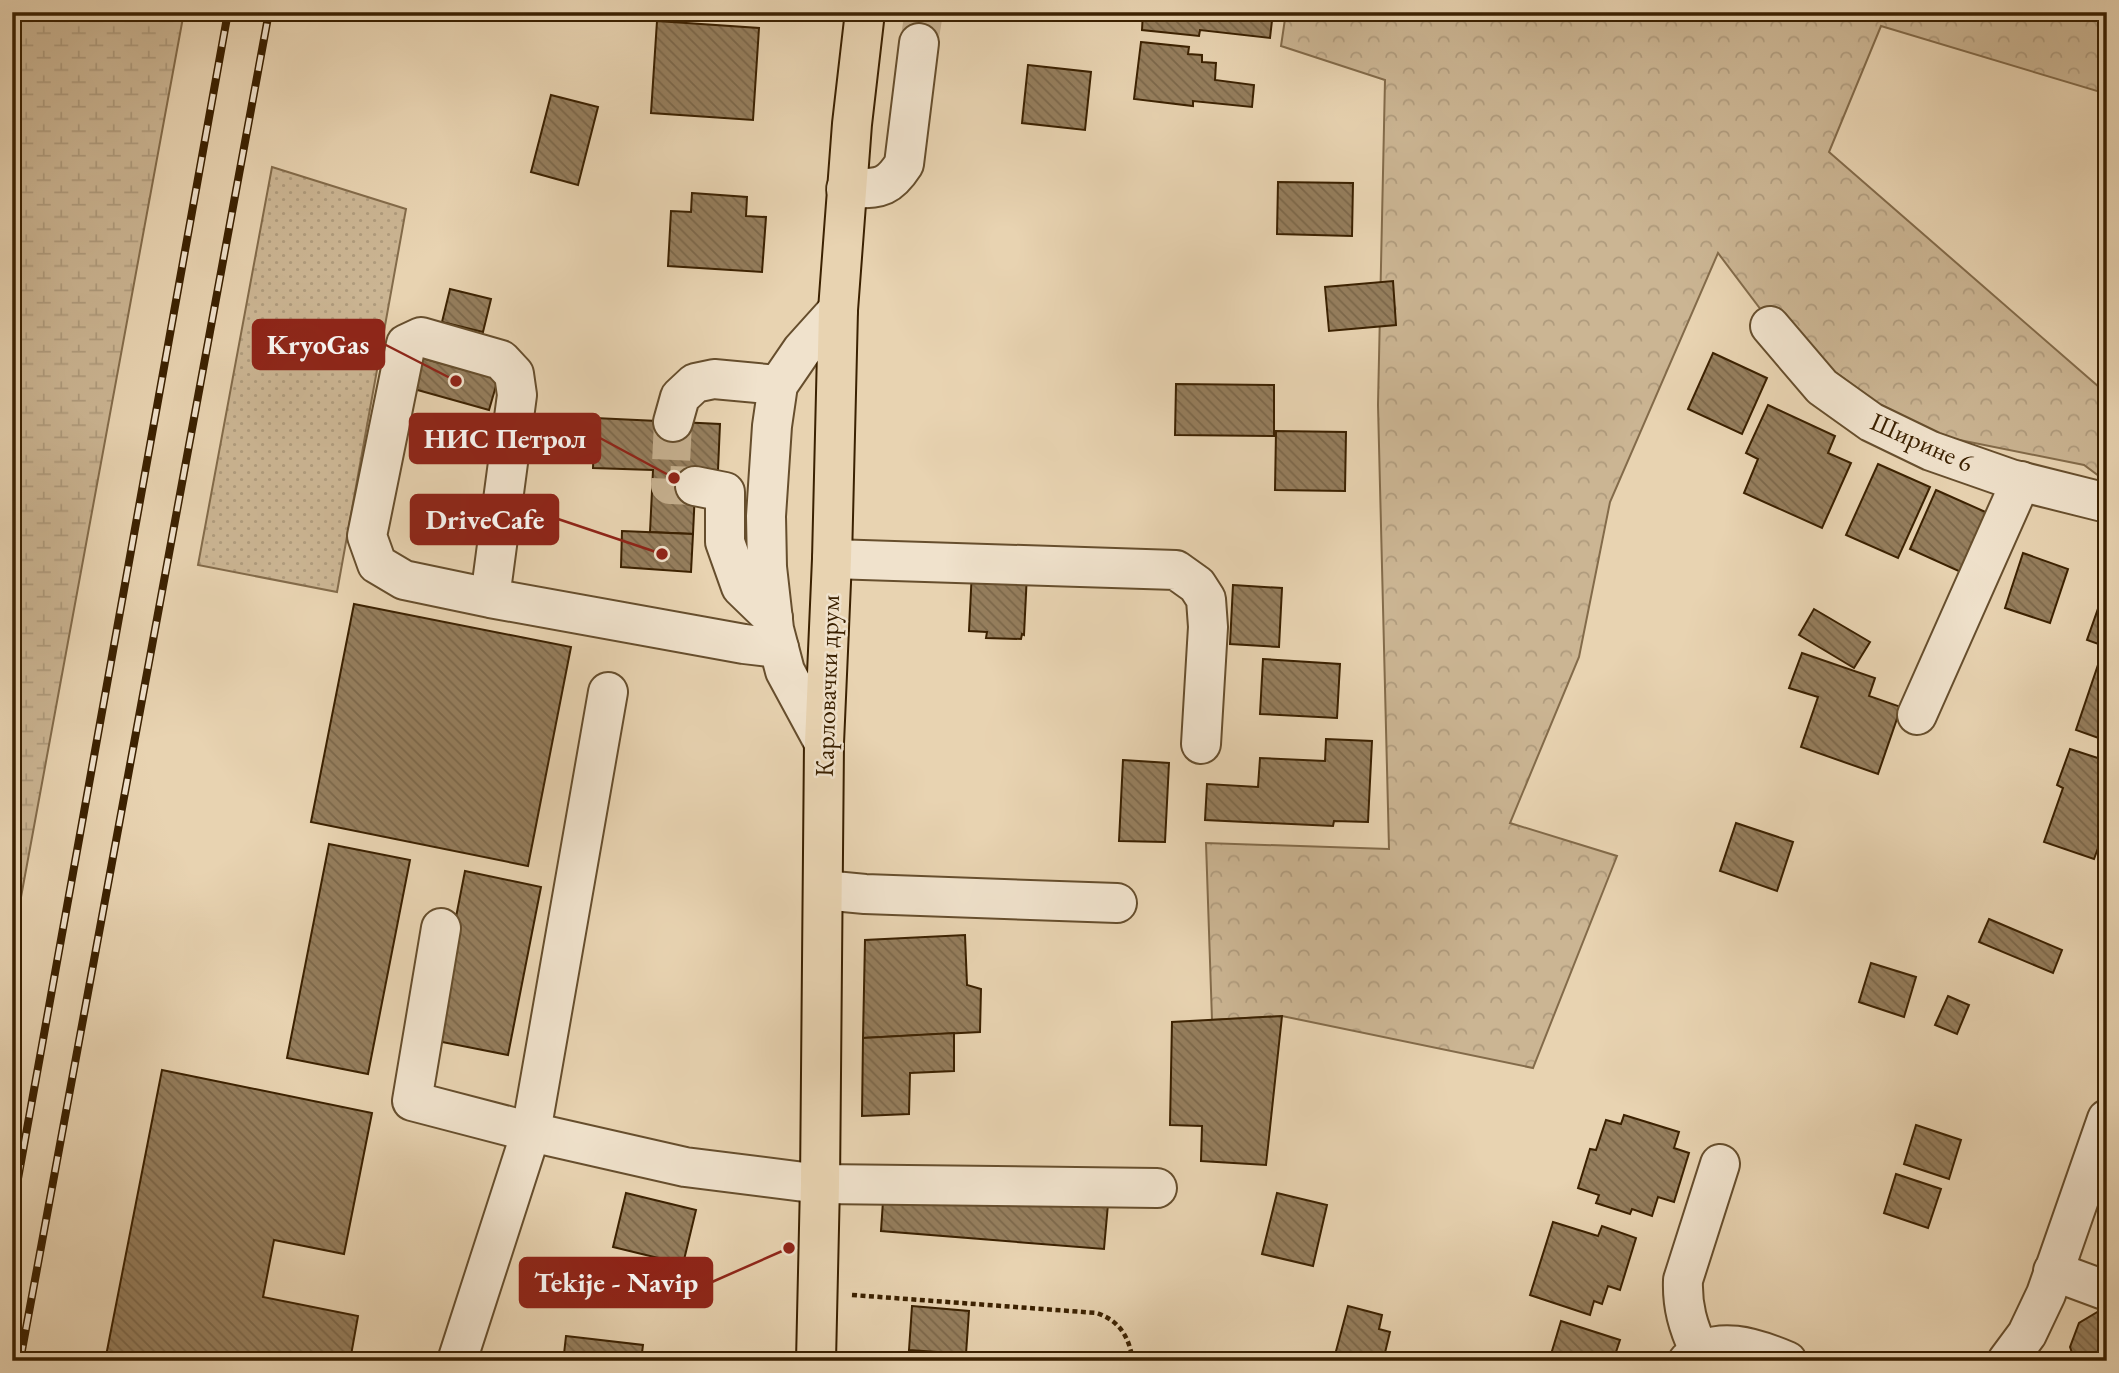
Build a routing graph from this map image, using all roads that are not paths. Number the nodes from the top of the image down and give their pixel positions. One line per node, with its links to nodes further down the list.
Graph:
1 (865, 12): 3 (main road, Карловачки друм)
2 (919, 43): 3 (street)
3 (846, 189): 4 (main road, Карловачки друм)
4 (838, 310): 6 (street); 11 (main road, Карловачки друм)
5 (1770, 326): 8 (street, Ширине 6)
6 (778, 385): 7 (street); 13 (street)
7 (673, 422)
8 (2021, 481): 10 (street, Ширине 6); 15 (street)
9 (695, 486): 13 (street)
10 (2107, 503)
11 (832, 559): 16 (main road, Карловачки друм); 17 (street)
12 (490, 598): 12 (street); 13 (street)
13 (776, 633): 16 (street)
14 (608, 692): 22 (street)
15 (1917, 715)
16 (824, 743): 18 (main road, Карловачки друм)
17 (1201, 744)
18 (823, 890): 19 (street); 24 (main road, Карловачки друм)
19 (1117, 903)
20 (441, 928): 22 (street)
21 (2107, 1119): 26 (street)
22 (531, 1132): 24 (street); 29 (street)
23 (1720, 1164): 28 (street)
24 (820, 1184): 25 (street); 30 (main road, Карловачки друм)
25 (1157, 1188)
26 (2053, 1271): 27 (street); 32 (street)
27 (2107, 1290)
28 (1693, 1355): 31 (street)
29 (457, 1361)
30 (816, 1361)
31 (1787, 1361)
32 (2007, 1361)

